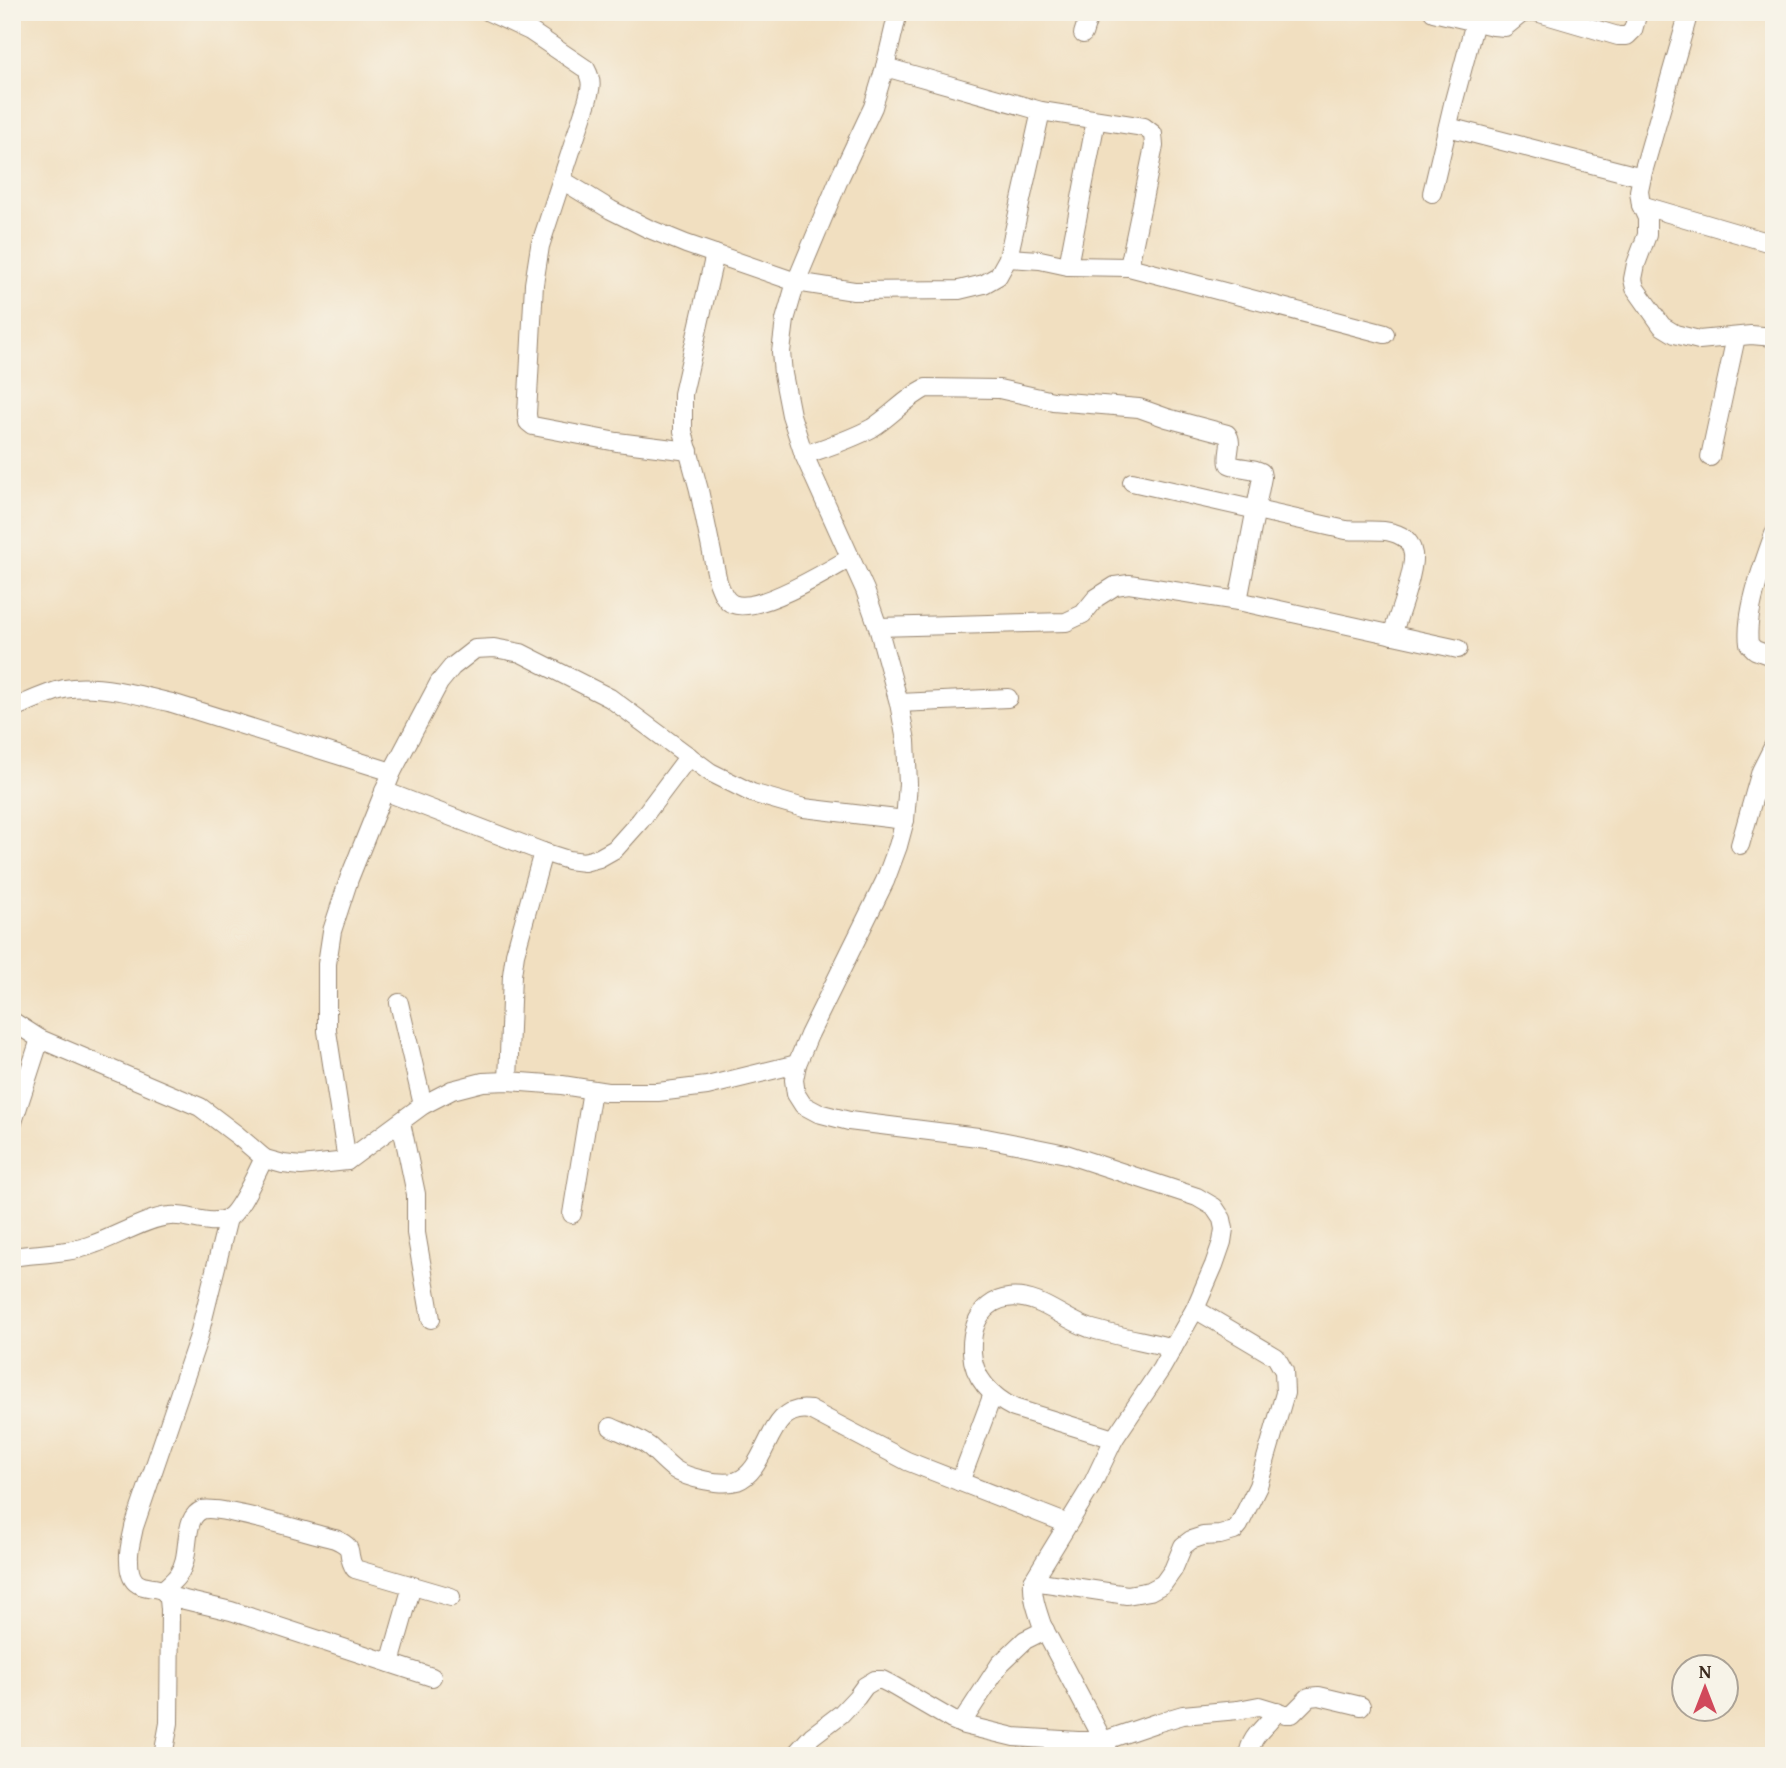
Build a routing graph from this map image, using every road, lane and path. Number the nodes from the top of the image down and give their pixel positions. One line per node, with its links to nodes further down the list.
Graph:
1 (489, 12): 16 (street)
2 (898, 12): 11 (street)
3 (1090, 12): 10 (street)
4 (1433, 12): 9 (street)
5 (1529, 12): 9 (street)
6 (1536, 12): 7 (street)
7 (1638, 12)
8 (1689, 12): 15 (street)
9 (1475, 22): 14 (street)
10 (1083, 33)
11 (885, 67): 12 (street); 24 (street)
12 (1041, 111): 13 (street); 21 (street)
13 (1097, 120): 22 (street); 23 (street)
14 (1448, 127): 15 (street); 17 (street)
15 (1642, 177): 18 (street)
16 (562, 180): 20 (street); 28 (street)
17 (1433, 193)
18 (1641, 205): 19 (street); 26 (street)
19 (1774, 244)
20 (715, 254): 24 (street); 28 (street)
21 (1008, 258): 22 (street); 24 (street)
22 (1068, 266): 23 (street)
23 (1129, 267): 25 (street)
24 (796, 282): 29 (street)
25 (1385, 334)
26 (1736, 337): 27 (street); 30 (street)
27 (1774, 337)
28 (689, 451): 34 (street)
29 (804, 455): 32 (street); 34 (street)
30 (1710, 457)
31 (1132, 482): 32 (street)
32 (1256, 510): 35 (street); 37 (street)
33 (1774, 534): 39 (street)
34 (850, 558): 36 (street)
35 (1238, 601): 36 (street); 37 (street)
36 (878, 627): 41 (street)
37 (1392, 635): 38 (street)
38 (1458, 649)
39 (1774, 657)
40 (1008, 698): 41 (street)
41 (899, 704): 47 (street)
42 (12, 709): 45 (street)
43 (1773, 747): 48 (street)
44 (689, 756): 45 (street); 47 (street); 49 (street)
45 (392, 772): 46 (street)
46 (384, 791): 49 (street); 60 (street)
47 (905, 820): 53 (street)
48 (1740, 845)
49 (543, 852): 54 (street)
50 (399, 1003): 56 (street)
51 (12, 1021): 52 (street)
52 (40, 1039): 58 (street); 59 (street)
53 (797, 1064): 55 (street); 64 (street)
54 (509, 1081): 55 (street); 56 (street)
55 (593, 1090): 61 (street)
56 (423, 1105): 57 (street)
57 (401, 1122): 60 (street); 65 (street)
58 (12, 1125)
59 (264, 1158): 60 (street); 62 (street)
60 (347, 1161)
61 (572, 1214)
62 (228, 1218): 63 (street); 74 (street)
63 (12, 1258)
64 (1195, 1309): 66 (street); 72 (street)
65 (431, 1319)
66 (1173, 1348): 67 (street); 69 (street)
67 (993, 1395): 69 (street); 70 (street)
68 (611, 1427): 70 (street)
69 (1114, 1439): 71 (street)
70 (960, 1482): 71 (street)
71 (1068, 1524): 72 (street)
72 (1033, 1581): 76 (street)
73 (412, 1586): 74 (street); 75 (street); 77 (street)
74 (165, 1593): 77 (street); 83 (street)
75 (451, 1597)
76 (1045, 1630): 81 (street); 82 (street)
77 (390, 1663): 78 (street)
78 (432, 1677)
79 (1362, 1706): 80 (street)
80 (1277, 1711): 82 (street); 85 (street)
81 (961, 1724): 82 (street); 84 (street)
82 (1107, 1749)
83 (163, 1756)
84 (794, 1756)
85 (1248, 1756)

